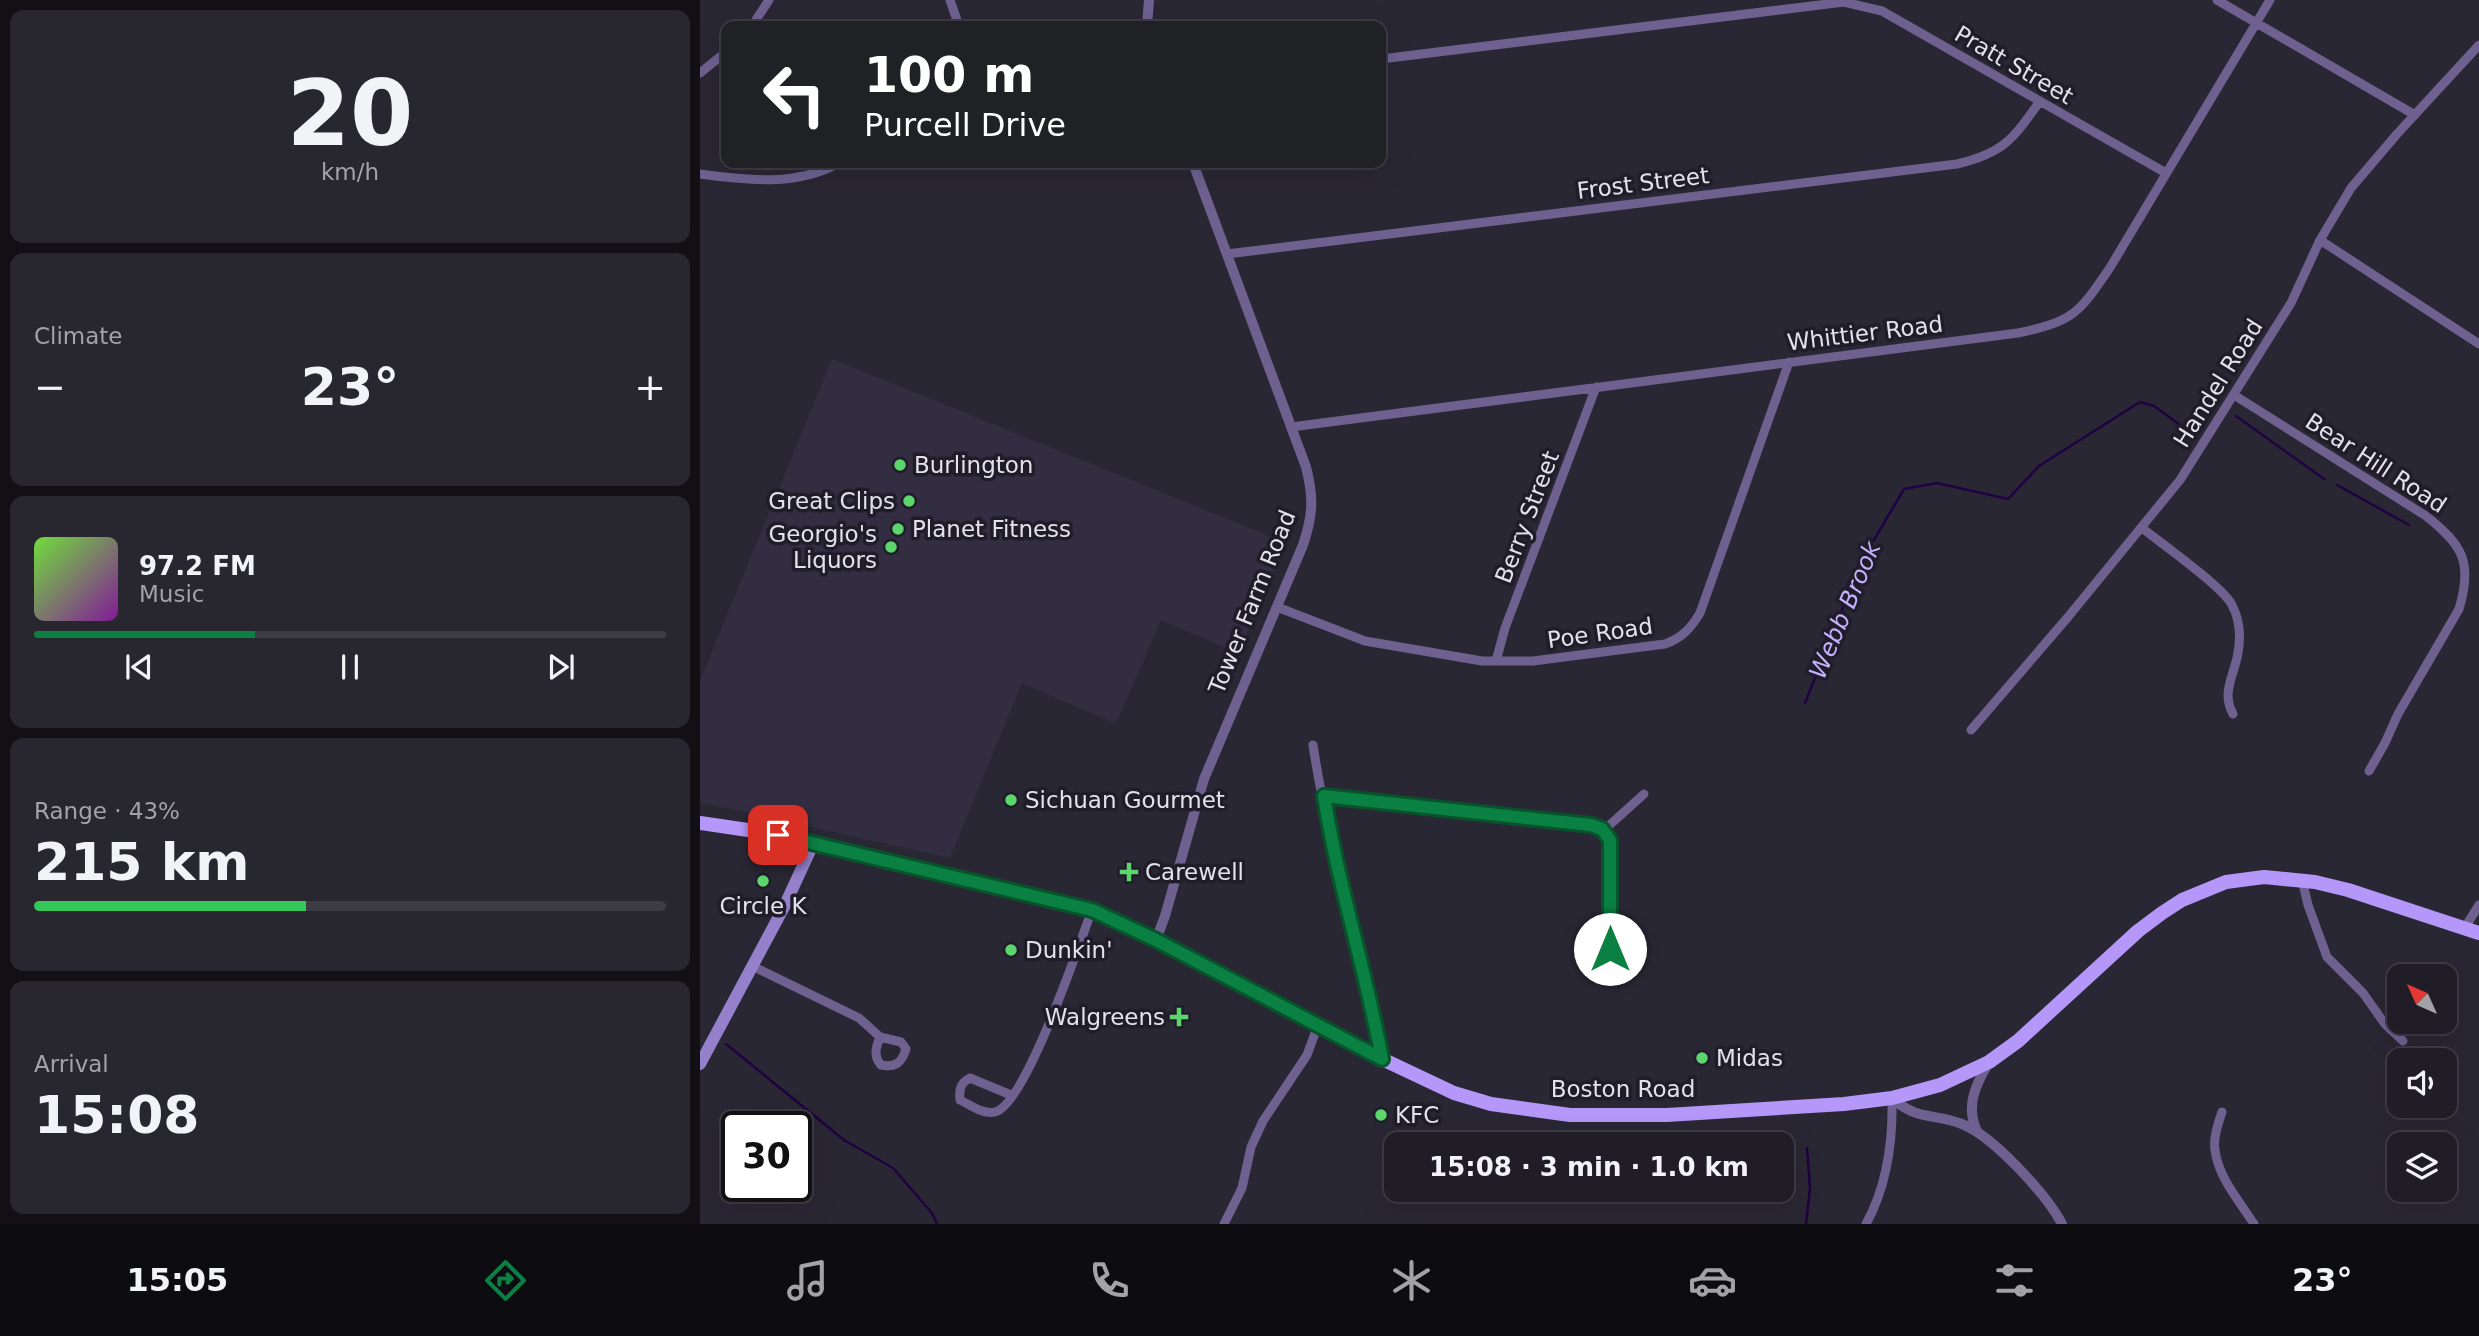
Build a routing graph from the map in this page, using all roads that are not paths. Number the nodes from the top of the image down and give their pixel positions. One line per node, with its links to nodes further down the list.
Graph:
1 (769, 0): 6 (street)
2 (950, 0): 7 (street)
3 (1149, 0): 8 (street)
4 (2217, 0): 9 (street)
5 (2270, 0): 9 (street, Whittier Road)
6 (755, 21)
7 (958, 21)
8 (1147, 21)
9 (2256, 23): 15 (street); 18 (street, Whittier Road)
10 (2479, 45): 15 (street, Handel Road)
11 (721, 56): 13 (street)
12 (1386, 58): 14 (street, Pratt Street)
13 (700, 73)
14 (2040, 102): 18 (street, Pratt Street); 21 (street, Frost Street)
15 (2415, 115): 20 (street, Handel Road)
16 (826, 168): 19 (street)
17 (1195, 168): 21 (street, Tower Farm Road)
18 (2165, 173): 23 (street, Whittier Road)
19 (700, 174)
20 (2320, 240): 22 (street); 25 (street, Handel Road)
21 (1227, 254): 26 (street, Tower Farm Road)
22 (2479, 344)
23 (1789, 362): 24 (street, Whittier Road); 29 (street, Poe Road)
24 (1597, 387): 26 (street, Whittier Road); 29 (street, Berry Street)
25 (2234, 395): 27 (street, Handel Road); 33 (street, Bear Hill Road)
26 (1291, 427): 28 (street, Tower Farm Road)
27 (2142, 528): 30 (street); 31 (street, Handel Road)
28 (1277, 607): 29 (street, Poe Road); 44 (street, Tower Farm Road)
29 (1496, 661)
30 (2233, 714)
31 (1971, 730)
32 (1313, 746): 35 (street)
33 (2369, 771)
34 (1644, 794): 37 (street)
35 (1324, 796): 37 (street); 50 (street)
36 (700, 824): 38 (main road, Boston Road)
37 (1603, 831): 45 (street)
38 (814, 842): 41 (main road, Boston Road); 46 (main road)
39 (2302, 880): 42 (main road, Boston Road); 49 (street); 51 (main road, Boston Road)
40 (2479, 905): 42 (street)
41 (1092, 910): 44 (main road, Boston Road); 53 (street)
42 (2464, 929): 43 (main road, Boston Road)
43 (2479, 933)
44 (1156, 940): 47 (main road, Boston Road)
45 (1610, 949)
46 (752, 966): 48 (street); 52 (main road)
47 (1318, 1025): 50 (main road, Boston Road); 57 (street)
48 (880, 1037)
49 (2403, 1041)
50 (1382, 1059): 54 (main road, Boston Road)
51 (1989, 1062): 54 (main road, Boston Road); 56 (street)
52 (700, 1064)
53 (1011, 1095): 53 (street)
54 (1892, 1098): 56 (street); 58 (street)
55 (2222, 1112): 60 (street)
56 (1977, 1131): 59 (street)
57 (1224, 1224)
58 (1866, 1224)
59 (2062, 1224)
60 (2254, 1224)

